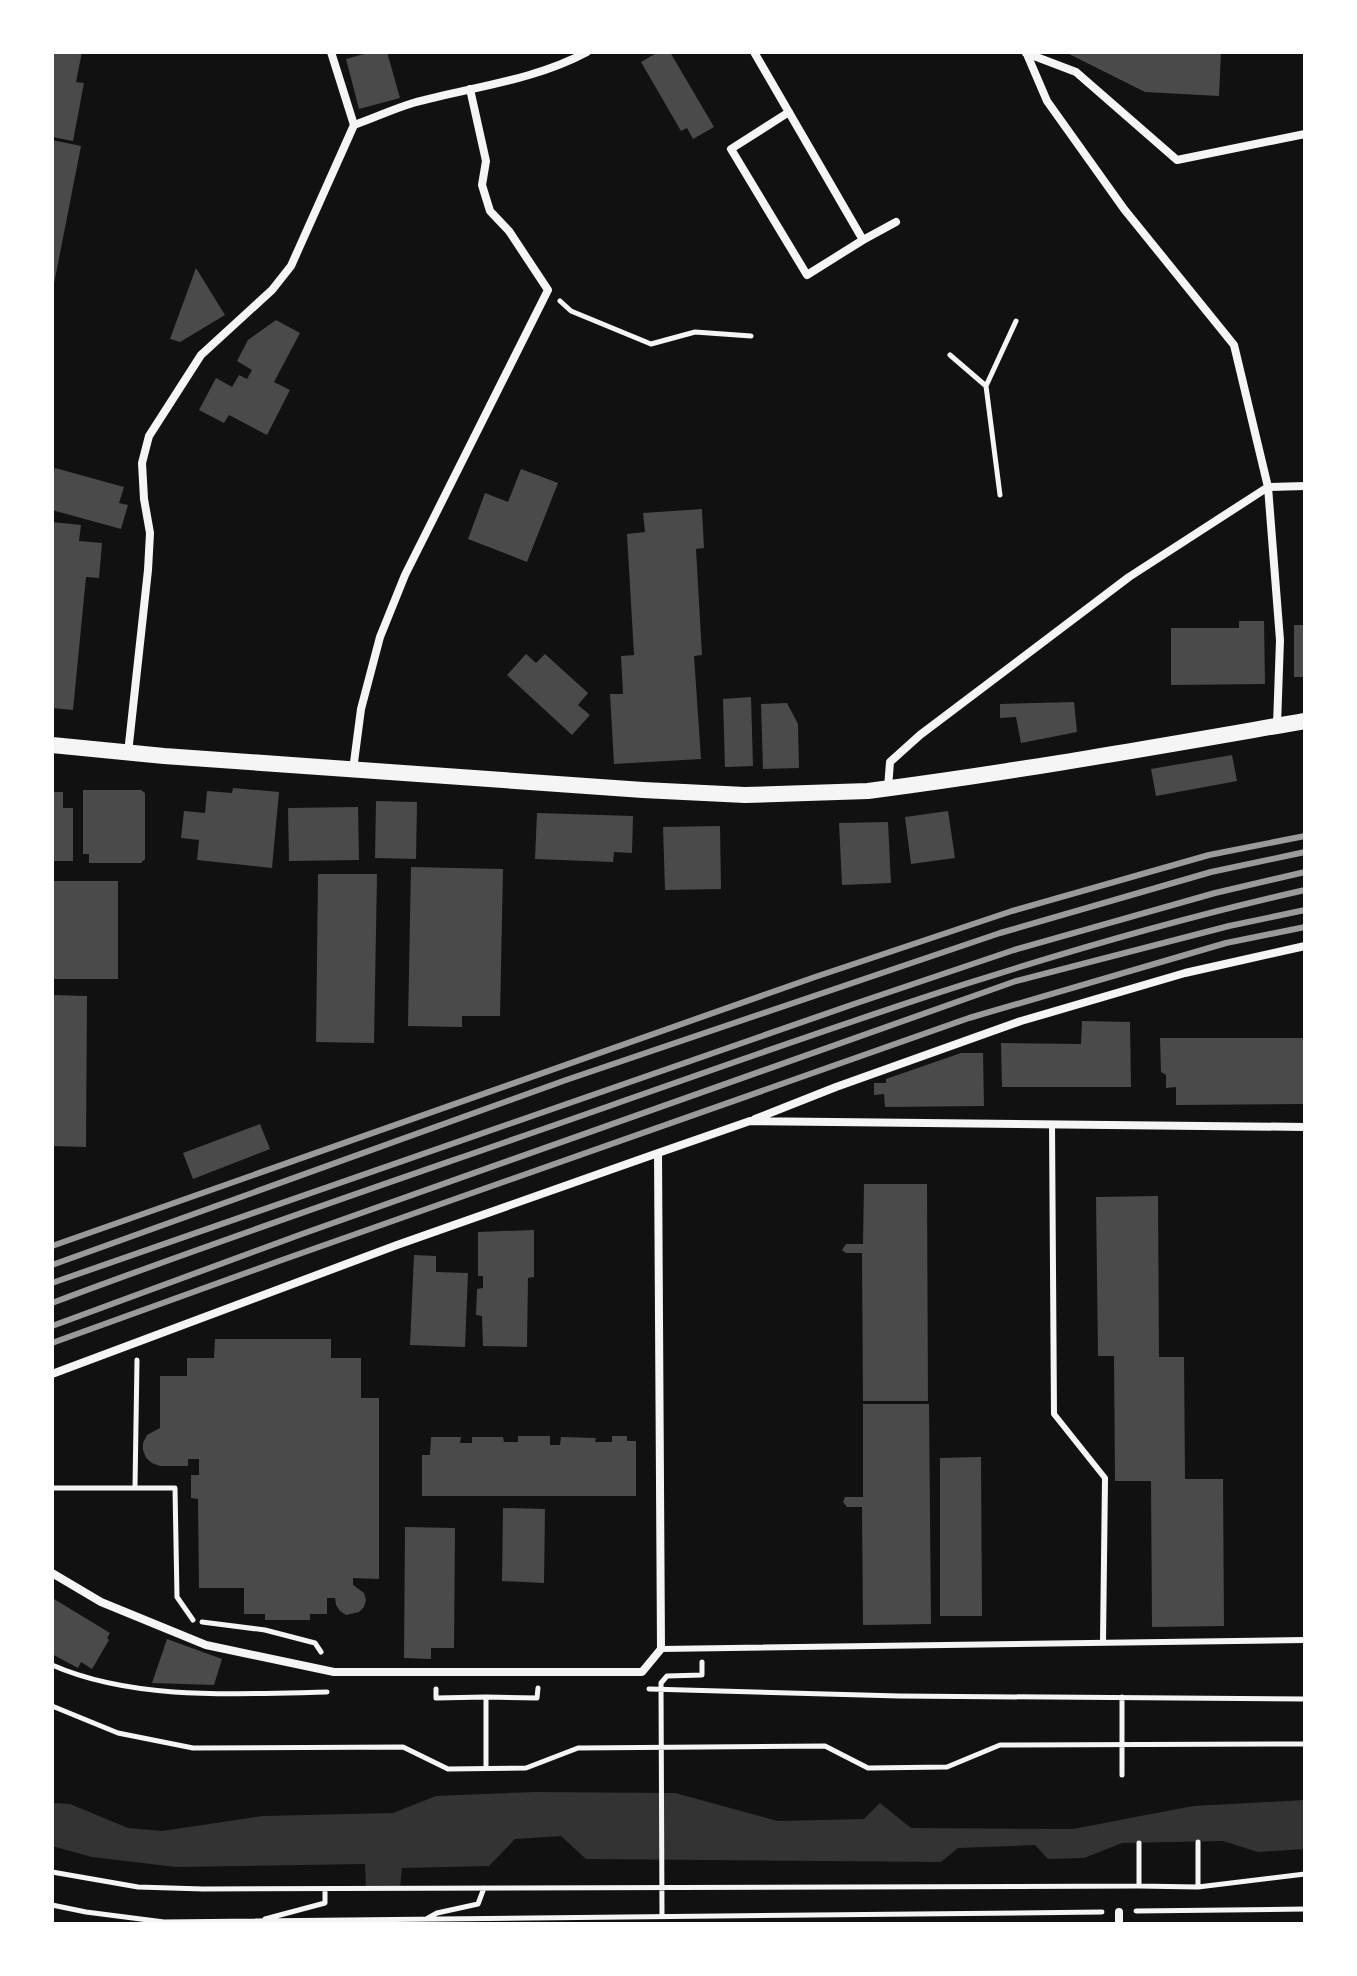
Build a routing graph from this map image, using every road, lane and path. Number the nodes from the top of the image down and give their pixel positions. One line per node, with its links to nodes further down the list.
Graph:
1 (331, 52): 7 (street)
2 (587, 52): 5 (street)
3 (754, 52): 6 (street)
4 (1026, 52): 8 (street); 17 (street)
5 (470, 89): 7 (street); 11 (street)
6 (789, 112): 10 (street); 10 (street)
7 (354, 125): 22 (street)
8 (1305, 134)
9 (896, 222): 10 (street)
10 (863, 240)
11 (548, 290): 13 (path); 23 (street)
12 (1016, 321): 15 (path)
13 (751, 336)
14 (950, 355): 15 (path)
15 (986, 386): 18 (path)
16 (1305, 486): 17 (street)
17 (1268, 487): 20 (street); 24 (street)
18 (1000, 495)
19 (1305, 721): 20 (main road)
20 (1277, 725): 24 (main road)
21 (52, 745): 22 (main road)
22 (128, 753): 23 (main road)
23 (353, 771): 24 (main road)
24 (888, 788)
25 (1305, 946): 26 (street)
26 (750, 1121): 27 (street); 29 (street)
27 (1052, 1124): 28 (street); 36 (lane)
28 (1305, 1127)
29 (658, 1153): 30 (street); 37 (street)
30 (137, 1342): 31 (street); 32 (path)
31 (52, 1374)
32 (135, 1487): 33 (path); 40 (path)
33 (52, 1488)
34 (52, 1573): 40 (street)
35 (1305, 1640): 36 (lane)
36 (1103, 1643): 38 (lane)
37 (661, 1649): 38 (lane); 40 (street)
38 (702, 1649): 41 (path)
39 (52, 1665): 45 (path)
40 (334, 1672)
41 (661, 1686): 44 (path); 47 (path); 65 (path)
42 (524, 1687): 46 (path)
43 (450, 1688): 46 (path)
44 (646, 1689)
45 (341, 1691)
46 (486, 1697): 52 (path)
47 (1122, 1697): 48 (path); 51 (path)
48 (1305, 1699)
49 (52, 1706): 52 (path)
50 (1305, 1744): 51 (path)
51 (1122, 1745): 52 (path); 53 (path)
52 (486, 1768)
53 (1122, 1775)
54 (1198, 1842): 60 (path)
55 (1139, 1843): 58 (path)
56 (52, 1872): 61 (path)
57 (1305, 1874): 60 (path)
58 (1139, 1886): 59 (path); 60 (path)
59 (484, 1887): 61 (path); 66 (path)
60 (1198, 1887)
61 (325, 1889): 67 (path)
62 (52, 1905): 68 (path)
63 (1305, 1909): 64 (path)
64 (1119, 1912): 65 (path); 69 (street)
65 (662, 1916): 66 (path)
66 (427, 1919): 67 (path)
67 (256, 1921): 68 (path)
68 (164, 1923)
69 (1119, 1924)

